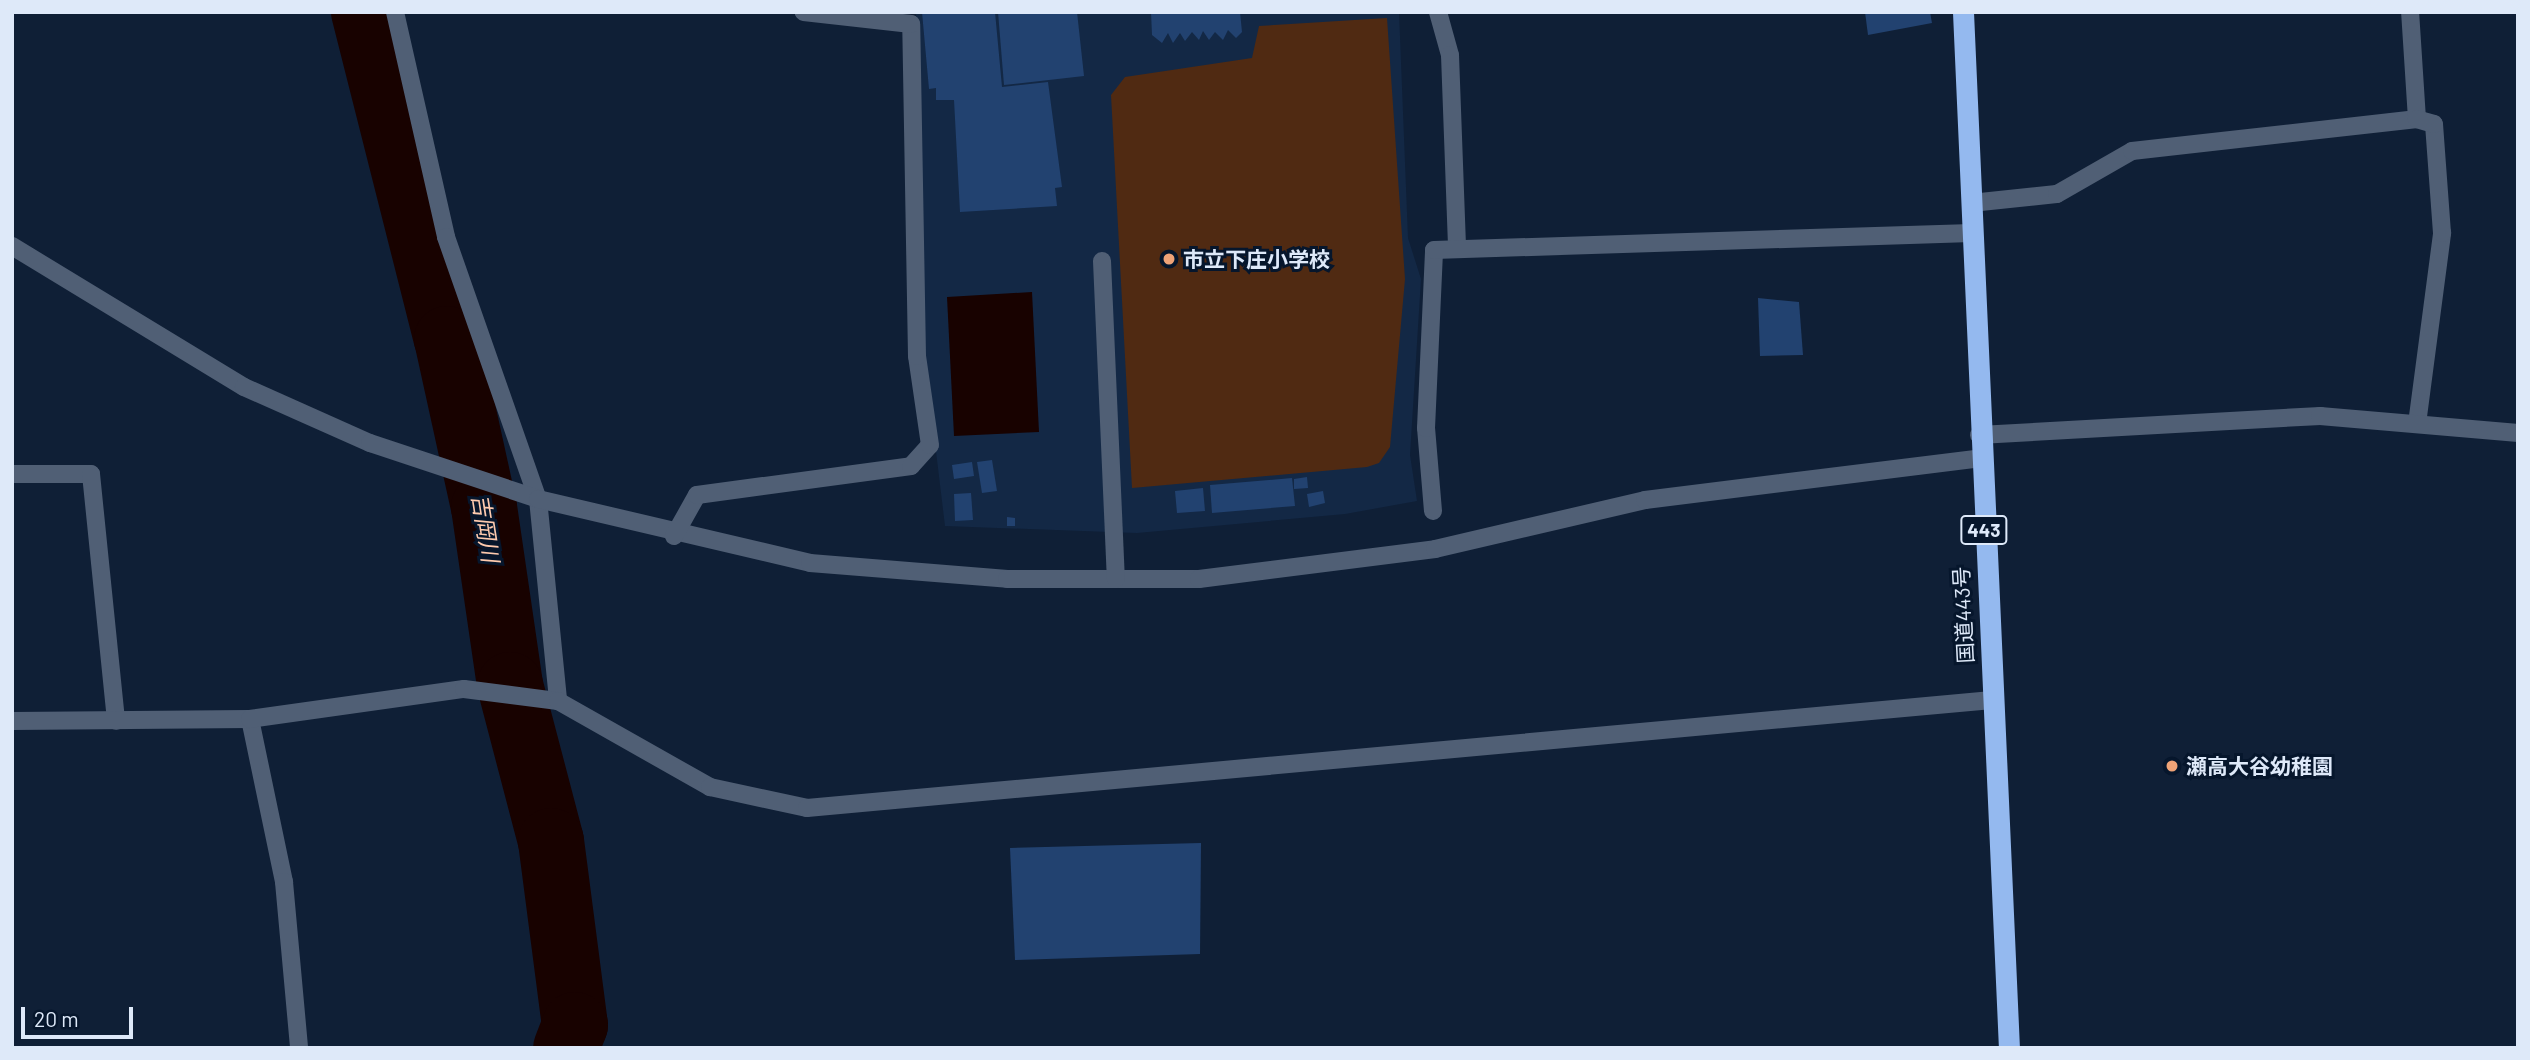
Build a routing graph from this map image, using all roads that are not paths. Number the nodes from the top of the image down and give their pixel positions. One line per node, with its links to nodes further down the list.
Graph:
1 (395, 12): 17 (street)
2 (804, 12): 19 (street)
3 (1438, 12): 10 (street)
4 (1963, 12): 7 (highway, 国道443号 / 443)
5 (2410, 12): 6 (street)
6 (2417, 119): 7 (street); 12 (street)
7 (1971, 203): 8 (highway, 国道443号 / 443)
8 (1972, 233): 10 (street); 14 (highway, 国道443号 / 443)
9 (12, 246): 17 (street)
10 (1457, 249): 18 (street)
11 (1101, 261): 20 (street)
12 (2417, 424): 13 (street); 14 (street)
13 (2518, 433)
14 (1979, 435): 15 (highway, 国道443号 / 443)
15 (1981, 458): 20 (street); 21 (highway, 国道443号 / 443)
16 (12, 474): 24 (street)
17 (529, 496): 19 (street); 22 (street)
18 (1433, 511)
19 (674, 536): 20 (street)
20 (1116, 579)
21 (1992, 700): 22 (street); 27 (highway, 国道443号 / 443)
22 (558, 701): 23 (street)
23 (250, 719): 24 (street); 26 (street)
24 (116, 720): 25 (street)
25 (12, 721)
26 (299, 1048)
27 (2009, 1048)

